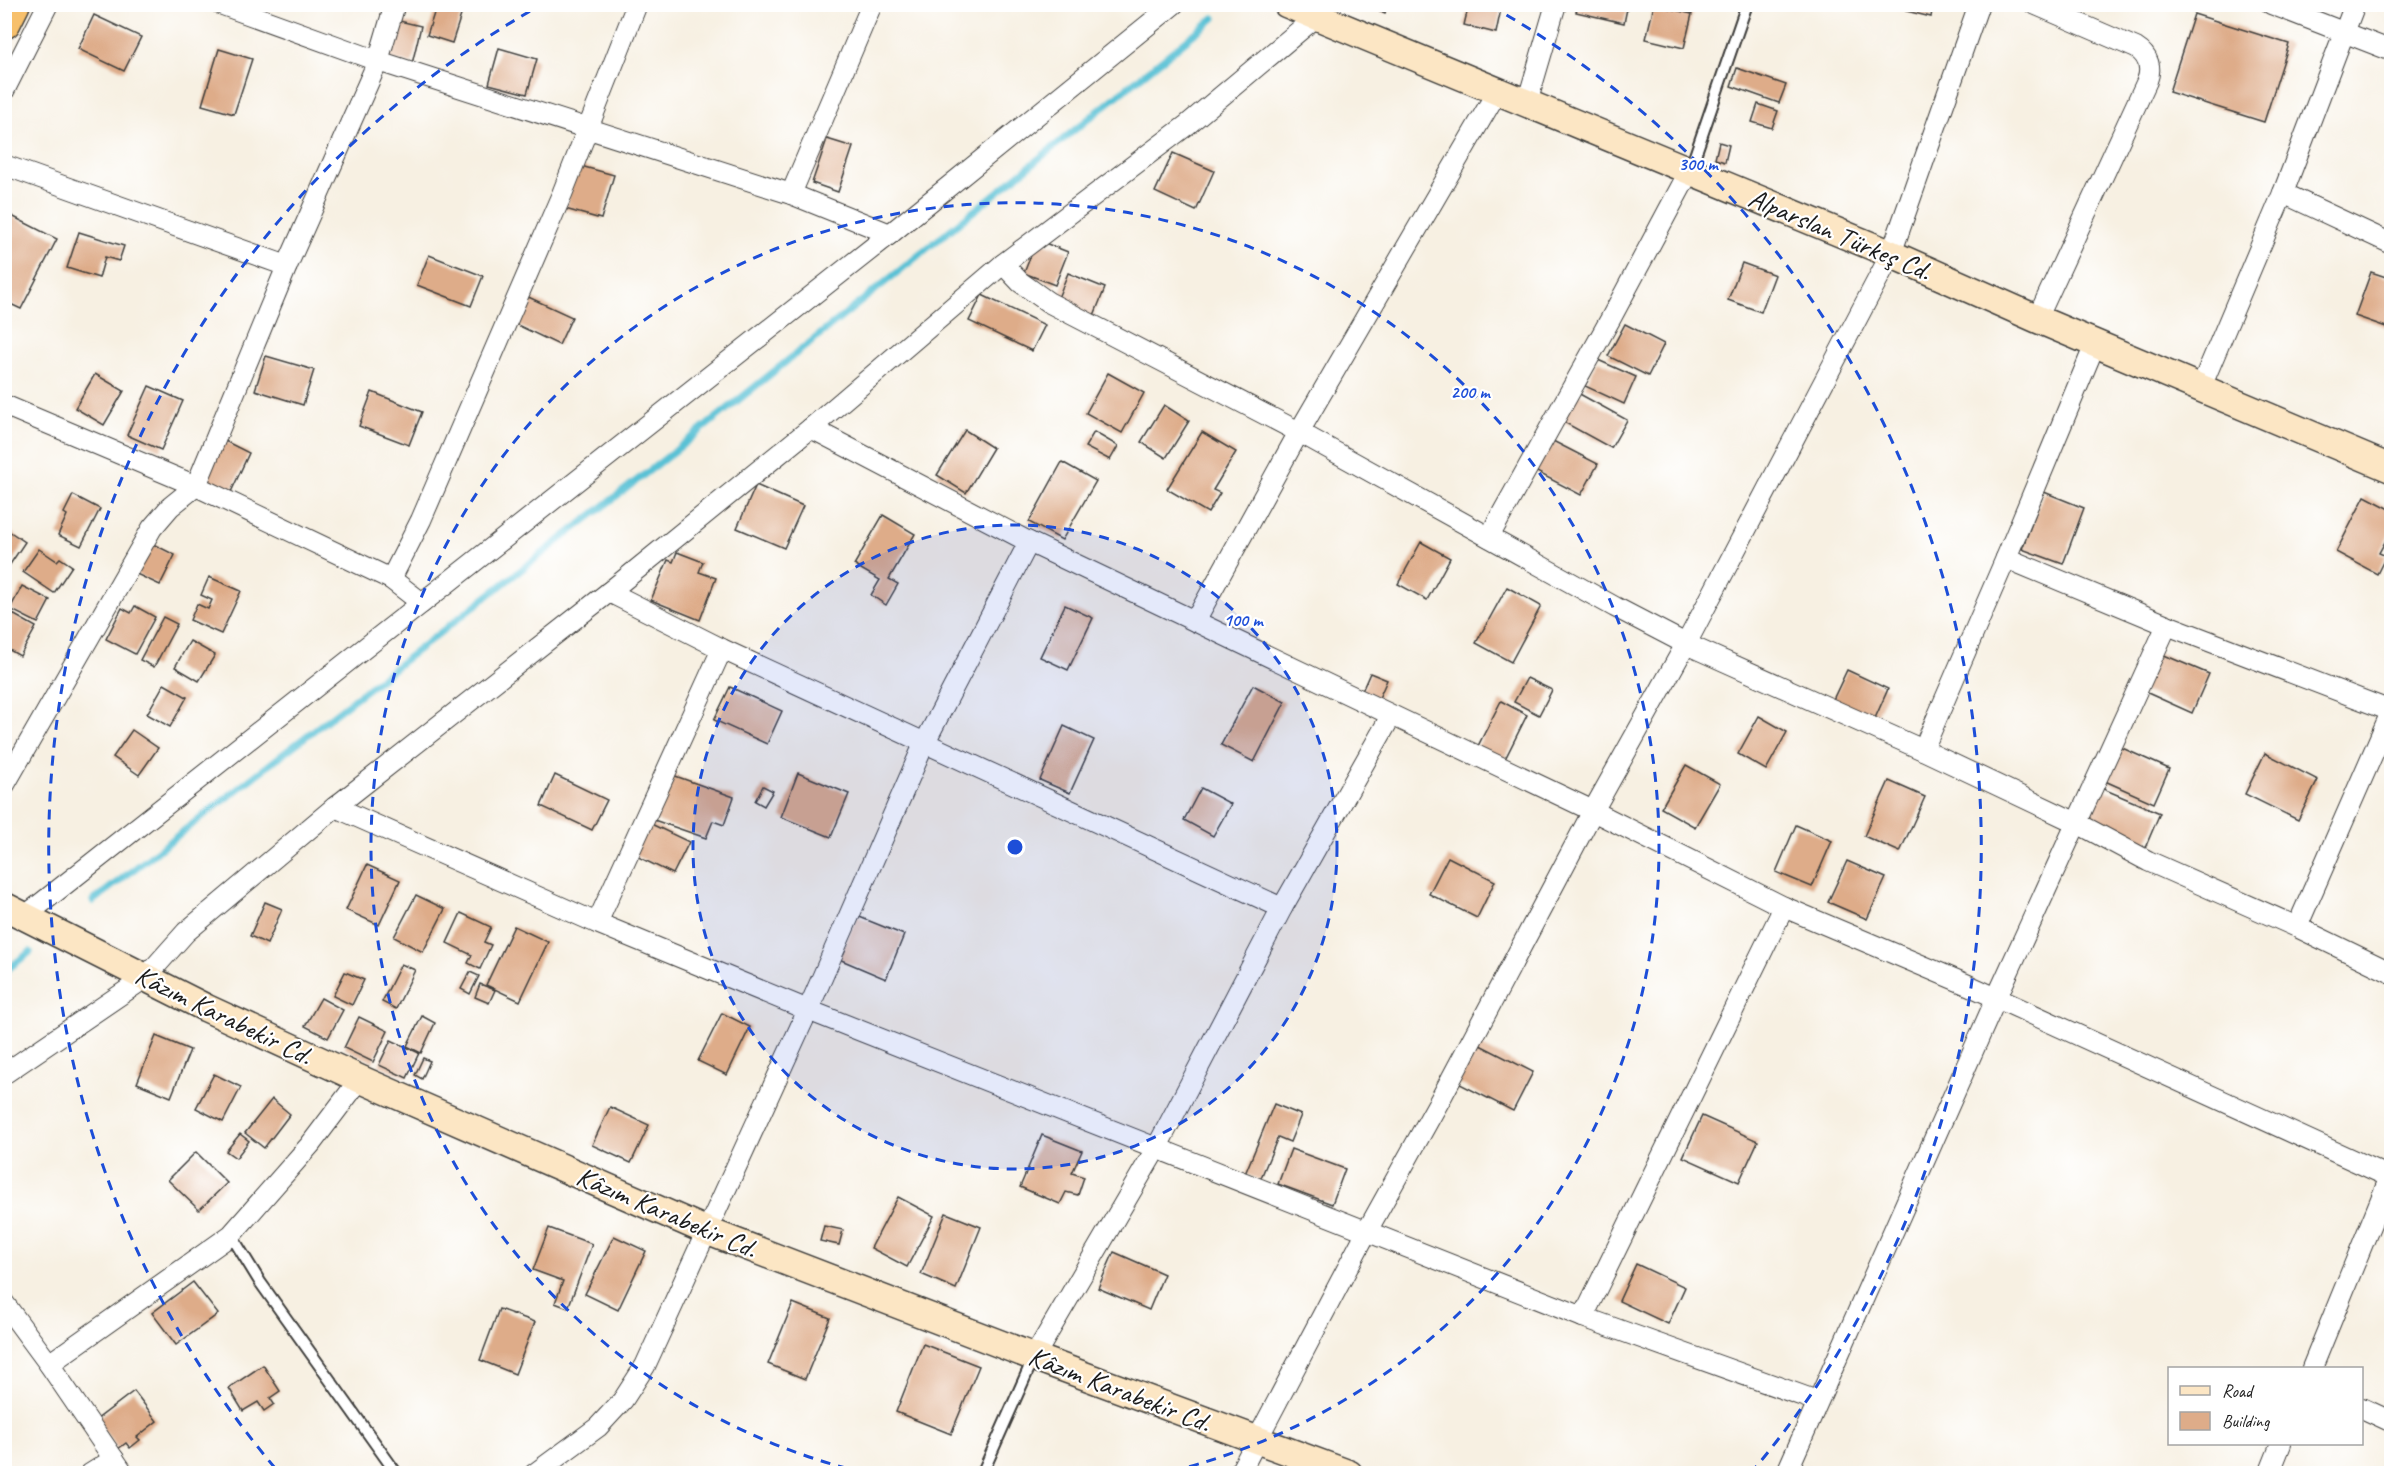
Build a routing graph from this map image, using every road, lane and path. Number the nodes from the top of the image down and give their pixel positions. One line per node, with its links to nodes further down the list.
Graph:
1 (13, 4): 16 (highway)
2 (48, 4): 21 (street)
3 (220, 4): 19 (street)
4 (395, 4): 19 (street)
5 (637, 4): 23 (street)
6 (872, 4): 27 (street)
7 (1174, 4): 28 (street)
8 (1287, 4): 15 (street, Alparslan Türkeş Cd.)
9 (1556, 4): 22 (street)
10 (1747, 4): 25 (lane)
11 (1979, 4): 30 (street)
12 (2034, 4): 33 (street)
13 (2271, 4): 17 (street)
14 (2355, 4): 17 (street)
15 (1319, 10): 20 (street, Alparslan Türkeş Cd.); 31 (street)
16 (4, 22)
17 (2345, 32): 18 (street); 26 (street)
18 (2391, 51)
19 (378, 61): 23 (street); 32 (street)
20 (1498, 90): 22 (street, Alparslan Türkeş Cd.); 38 (street)
21 (4, 91)
22 (1527, 103): 25 (street, Alparslan Türkeş Cd.)
23 (588, 127): 27 (street); 44 (street)
24 (4, 165): 32 (street)
25 (1690, 170): 30 (street, Alparslan Türkeş Cd.); 41 (street)
26 (2283, 193): 29 (street); 35 (street)
27 (790, 194): 28 (street)
28 (890, 234): 46 (street)
29 (2391, 244)
30 (1891, 254): 33 (street, Alparslan Türkeş Cd.); 49 (street)
31 (1003, 264): 37 (street); 38 (street)
32 (287, 266): 40 (street)
33 (2037, 319): 34 (street, Alparslan Türkeş Cd.)
34 (2096, 342): 35 (street, Alparslan Türkeş Cd.); 43 (street)
35 (2201, 387): 39 (street, Alparslan Türkeş Cd.)
36 (4, 405): 40 (street)
37 (811, 428): 42 (street); 45 (street)
38 (1299, 432): 41 (street); 47 (street)
39 (2391, 469)
40 (196, 486): 44 (street); 55 (street)
41 (1489, 537): 49 (street)
42 (1029, 542): 47 (street); 53 (street)
43 (2006, 558): 48 (street); 54 (street)
44 (391, 579): 46 (street)
45 (609, 592): 50 (street); 56 (street)
46 (422, 603): 61 (street)
47 (1195, 621): 52 (street)
48 (2167, 625): 51 (street); 58 (street)
49 (1686, 644): 54 (street); 57 (street)
50 (722, 649): 53 (street); 62 (street)
51 (2391, 710): 63 (street)
52 (1390, 716): 57 (street); 60 (street)
53 (924, 744): 60 (street); 67 (street)
54 (1923, 750): 58 (street)
55 (4, 786)
56 (335, 807): 62 (street); 65 (street)
57 (1593, 811): 59 (street); 73 (street)
58 (2078, 823): 63 (street); 66 (street)
59 (1784, 907): 66 (street); 76 (street)
60 (1282, 908): 70 (street)
61 (15, 911): 65 (street, Kâzım Karabekir Cd.)
62 (597, 923): 67 (street)
63 (2297, 927): 64 (street)
64 (2391, 973)
65 (145, 978): 68 (street); 69 (street, Kâzım Karabekir Cd.)
66 (1996, 999): 71 (street); 80 (street)
67 (808, 1010): 70 (street); 72 (street)
68 (4, 1074)
69 (360, 1079): 72 (street, Kâzım Karabekir Cd.); 74 (street)
70 (1157, 1147): 73 (street); 77 (street)
71 (2391, 1176): 79 (street)
72 (707, 1231): 77 (street, Kâzım Karabekir Cd.); 88 (street)
73 (1367, 1231): 76 (street); 83 (street)
74 (231, 1235): 78 (street); 87 (lane)
75 (4, 1303): 78 (street)
76 (1583, 1317): 80 (street)
77 (1034, 1357): 83 (street, Kâzım Karabekir Cd.); 89 (lane)
78 (50, 1364): 85 (street)
79 (2312, 1367)
80 (1817, 1401): 92 (street)
81 (2363, 1409): 82 (street)
82 (2391, 1422)
83 (1256, 1440): 90 (street); 91 (street, Kâzım Karabekir Cd.)
84 (2280, 1445): 93 (street)
85 (119, 1466): 86 (street)
86 (90, 1473)
87 (397, 1473)
88 (534, 1473)
89 (982, 1473)
90 (1239, 1473)
91 (1349, 1473)
92 (1786, 1473)
93 (2269, 1473)

